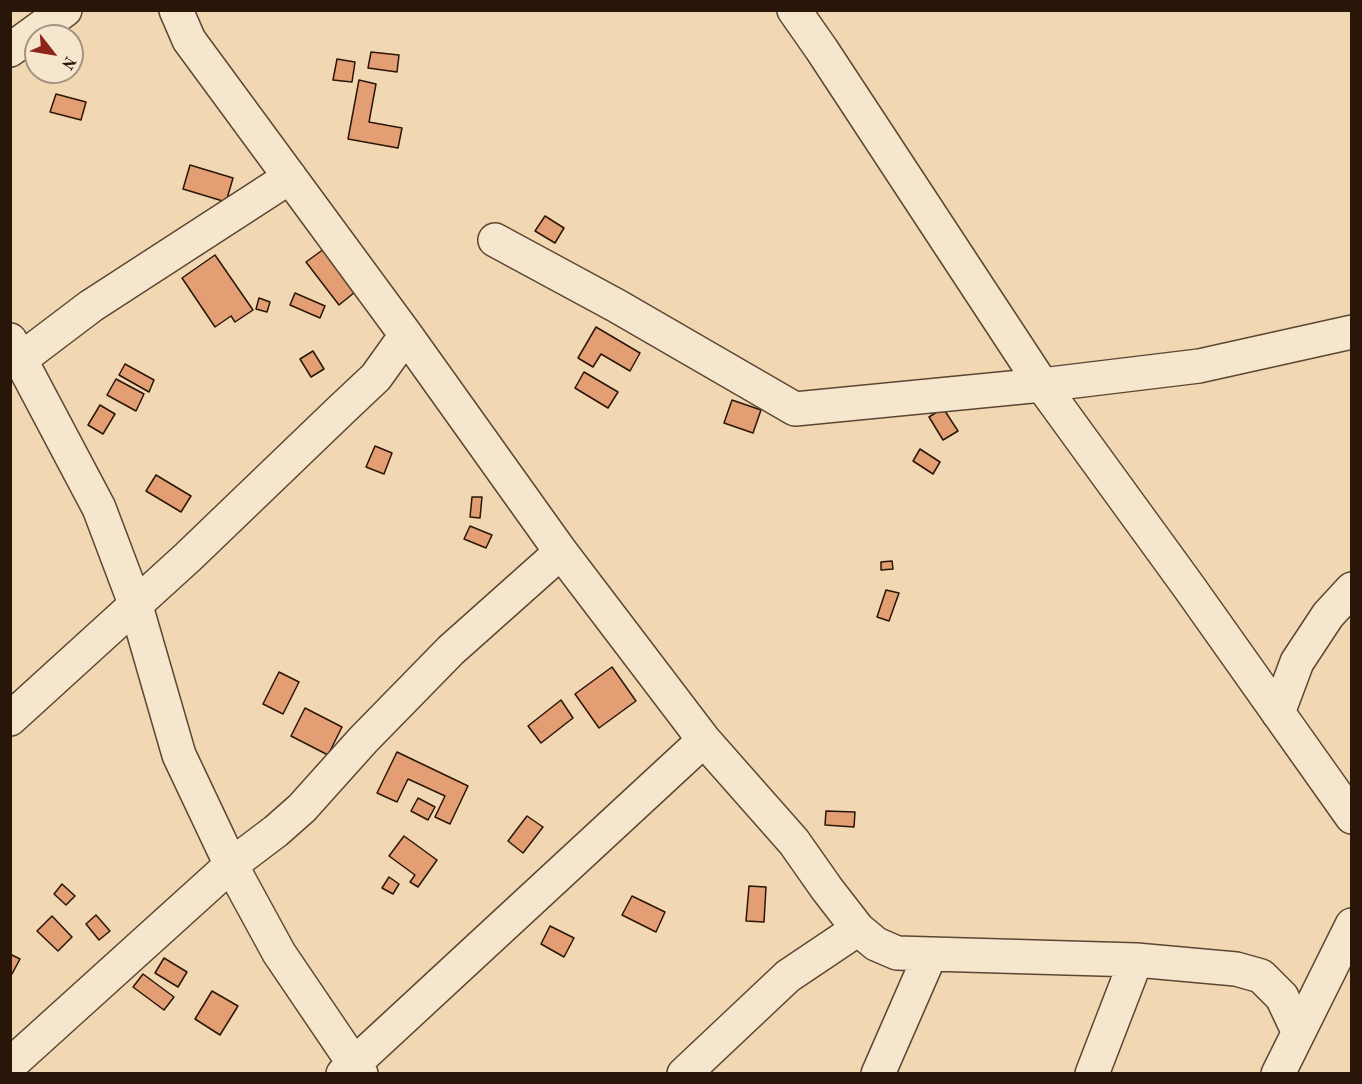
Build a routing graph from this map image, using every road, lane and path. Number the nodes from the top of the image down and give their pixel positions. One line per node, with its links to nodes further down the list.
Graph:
1 (65, 10): 4 (street)
2 (176, 10): 5 (street)
3 (794, 10): 10 (street)
4 (10, 50)
5 (290, 177): 8 (street); 9 (street)
6 (495, 240): 10 (street)
7 (1352, 332): 10 (street)
8 (406, 335): 11 (street); 13 (street)
9 (16, 349): 13 (street)
10 (1042, 385): 14 (street)
11 (561, 552): 16 (street); 18 (street)
12 (1352, 589): 14 (street)
13 (135, 606): 15 (street); 18 (street)
14 (1278, 713): 17 (street)
15 (10, 720)
16 (704, 740): 20 (street); 26 (street)
17 (1352, 817)
18 (231, 865): 24 (street); 26 (street)
19 (1352, 925): 23 (street)
20 (858, 928): 21 (street); 27 (street)
21 (930, 955): 22 (street); 28 (street)
22 (1136, 960): 23 (street); 29 (street)
23 (1298, 1031): 30 (street)
24 (11, 1064): 25 (street)
25 (10, 1069)
26 (353, 1070)
27 (684, 1074)
28 (878, 1074)
29 (1092, 1074)
30 (1278, 1074)

